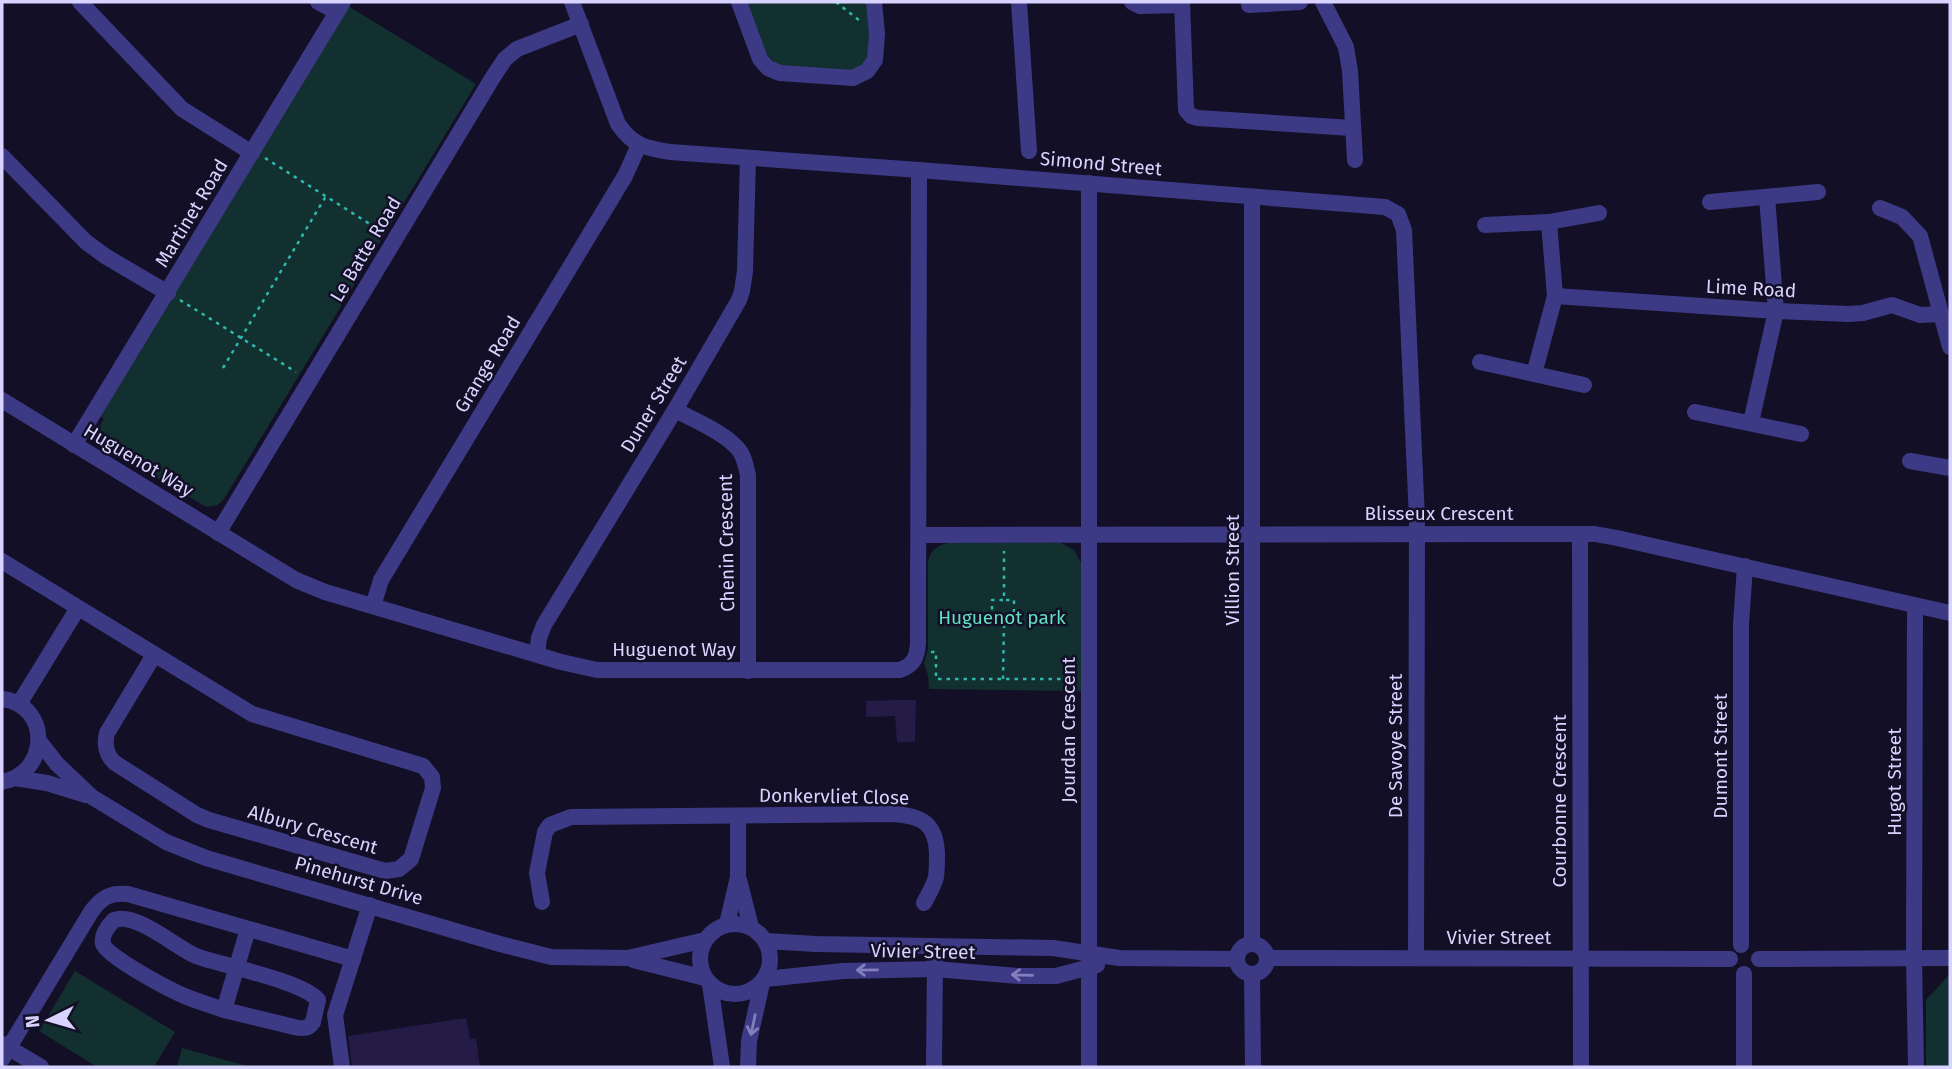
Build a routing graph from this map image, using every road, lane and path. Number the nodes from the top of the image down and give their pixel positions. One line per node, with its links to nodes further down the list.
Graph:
1 (80, 2): 19 (street)
2 (318, 2): 13 (street)
3 (572, 2): 14 (street)
4 (739, 2): 15 (street)
5 (836, 2): 15 (path)
6 (874, 2): 15 (street)
7 (1019, 2): 18 (street)
8 (1132, 2): 11 (street)
9 (1300, 2): 12 (street)
10 (1323, 2): 16 (street)
11 (1182, 3): 16 (street)
12 (1249, 5)
13 (340, 7): 19 (street, Martinet Road)
14 (581, 24): 17 (street); 34 (street, Le Batte Road)
15 (877, 34)
16 (1352, 128): 22 (street)
17 (639, 145): 21 (street, Simond Street); 64 (street, Grange Road)
18 (1029, 151)
19 (253, 152): 26 (path); 35 (street, Martinet Road)
20 (2, 156): 35 (street)
21 (748, 158): 23 (street, Simond Street); 47 (street, Duner Street)
22 (1355, 160)
23 (919, 170): 24 (street, Simond Street); 55 (street)
24 (1089, 183): 27 (street, Simond Street); 57 (street, Jourdan Crescent)
25 (1818, 192): 28 (street)
26 (326, 196): 34 (path); 39 (path)
27 (1252, 197): 58 (street, Villion Street); 59 (street, Simond Street)
28 (1767, 197): 29 (street); 37 (street)
29 (1710, 202)
30 (1880, 208): 38 (street)
31 (1599, 213): 32 (street)
32 (1549, 222): 33 (street); 36 (street)
33 (1485, 225)
34 (395, 240): 44 (street, Le Batte Road)
35 (168, 293): 39 (path); 51 (street, Martinet Road)
36 (1555, 296): 37 (street, Lime Road); 43 (street)
37 (1776, 311): 38 (street, Lime Road); 49 (street)
38 (1941, 314): 40 (street)
39 (241, 337): 42 (path); 44 (path)
40 (1950, 347)
41 (1480, 362): 43 (street)
42 (223, 368)
43 (1534, 374): 45 (street)
44 (311, 381): 54 (street, Le Batte Road)
45 (1584, 385)
46 (2, 401): 51 (street, Huguenot Way)
47 (675, 410): 70 (street, Duner Street); 72 (street, Chenin Crescent)
48 (1695, 412): 49 (street)
49 (1751, 422): 50 (street)
50 (1801, 435)
51 (74, 445): 54 (street, Huguenot Way)
52 (1910, 461): 53 (street)
53 (1950, 468)
54 (218, 533): 64 (street, Huguenot Way)
55 (919, 534): 56 (street, Blisseux Crescent); 69 (street)
56 (1004, 534): 57 (street, Blisseux Crescent); 63 (path)
57 (1089, 534): 58 (street, Blisseux Crescent); 74 (street, Jourdan Crescent)
58 (1253, 534): 59 (street, Blisseux Crescent); 90 (street, Villion Street)
59 (1416, 534): 60 (street, Blisseux Crescent); 95 (street, De Savoye Street)
60 (1580, 534): 62 (street, Blisseux Crescent); 100 (street, Courbonne Crescent)
61 (2, 561): 66 (street, Albury Crescent)
62 (1745, 566): 65 (street, Blisseux Crescent); 92 (street, Dumont Street)
63 (1004, 600): 68 (path); 68 (path)
64 (373, 606): 70 (street, Huguenot Way)
65 (1915, 606): 67 (street, Blisseux Crescent); 96 (street, Hugot Street)
66 (78, 608): 71 (street, Albury Crescent); 76 (street)
67 (1950, 613)
68 (1004, 623): 73 (path)
69 (918, 652): 72 (street, Huguenot Way); 73 (path)
70 (537, 654): 72 (street, Huguenot Way)
71 (154, 655): 71 (street, Albury Crescent)
72 (748, 671)
73 (1003, 679): 74 (path)
74 (1089, 679): 103 (street, Jourdan Crescent)
75 (2, 699): 76 (street)
76 (19, 704): 77 (street, Pinehurst Drive)
77 (39, 741): 78 (street); 79 (street, Pinehurst Drive)
78 (8, 780): 79 (street, Pinehurst Drive)
79 (92, 797): 84 (street, Pinehurst Drive)
80 (738, 816): 81 (street, Donkervliet Close); 82 (street, Donkervliet Close); 83 (street, Donkervliet Close)
81 (738, 877): 85 (street, Donkervliet Close); 86 (street, Donkervliet Close)
82 (542, 902)
83 (924, 903)
84 (370, 905): 93 (street, Pinehurst Drive); 98 (street)
85 (727, 924): 86 (street); 88 (street)
86 (751, 927): 89 (street)
87 (248, 929): 98 (street); 104 (street); 111 (street)
88 (705, 940): 93 (street, Pinehurst Drive); 108 (street)
89 (766, 941): 91 (street, Vivier Street); 109 (street)
90 (1252, 944): 94 (street); 99 (street)
91 (935, 946): 103 (street, Vivier Street); 105 (street)
92 (1741, 946): 101 (street); 102 (street)
93 (628, 958): 108 (street, Pinehurst Drive)
94 (1267, 958): 95 (street, Vivier Street); 106 (street)
95 (1416, 958): 100 (street, Vivier Street)
96 (1914, 958): 97 (street); 102 (street); 121 (street)
97 (1950, 958)
98 (352, 959): 113 (street)
99 (1237, 959): 103 (street, Vivier Street); 106 (street)
100 (1581, 959): 101 (street, Vivier Street); 119 (street, Courbonne Crescent)
101 (1730, 959): 107 (street)
102 (1759, 959): 107 (street)
103 (1089, 960): 105 (street, Vivier Street, one-way to 105); 117 (street, Jourdan Crescent)
104 (236, 968): 110 (street); 110 (street); 110 (street)
105 (935, 969): 109 (street, Vivier Street, one-way to 109); 116 (street)
106 (1252, 974): 118 (street)
107 (1744, 974): 120 (street)
108 (708, 981): 109 (street); 114 (street)
109 (763, 981): 115 (street, one-way to 115)
110 (223, 1010)
111 (4, 1050): 112 (street)
112 (41, 1067)
113 (342, 1067)
114 (722, 1067)
115 (748, 1067)
116 (934, 1067)
117 (1089, 1067)
118 (1253, 1067)
119 (1581, 1067)
120 (1744, 1067)
121 (1916, 1067)

